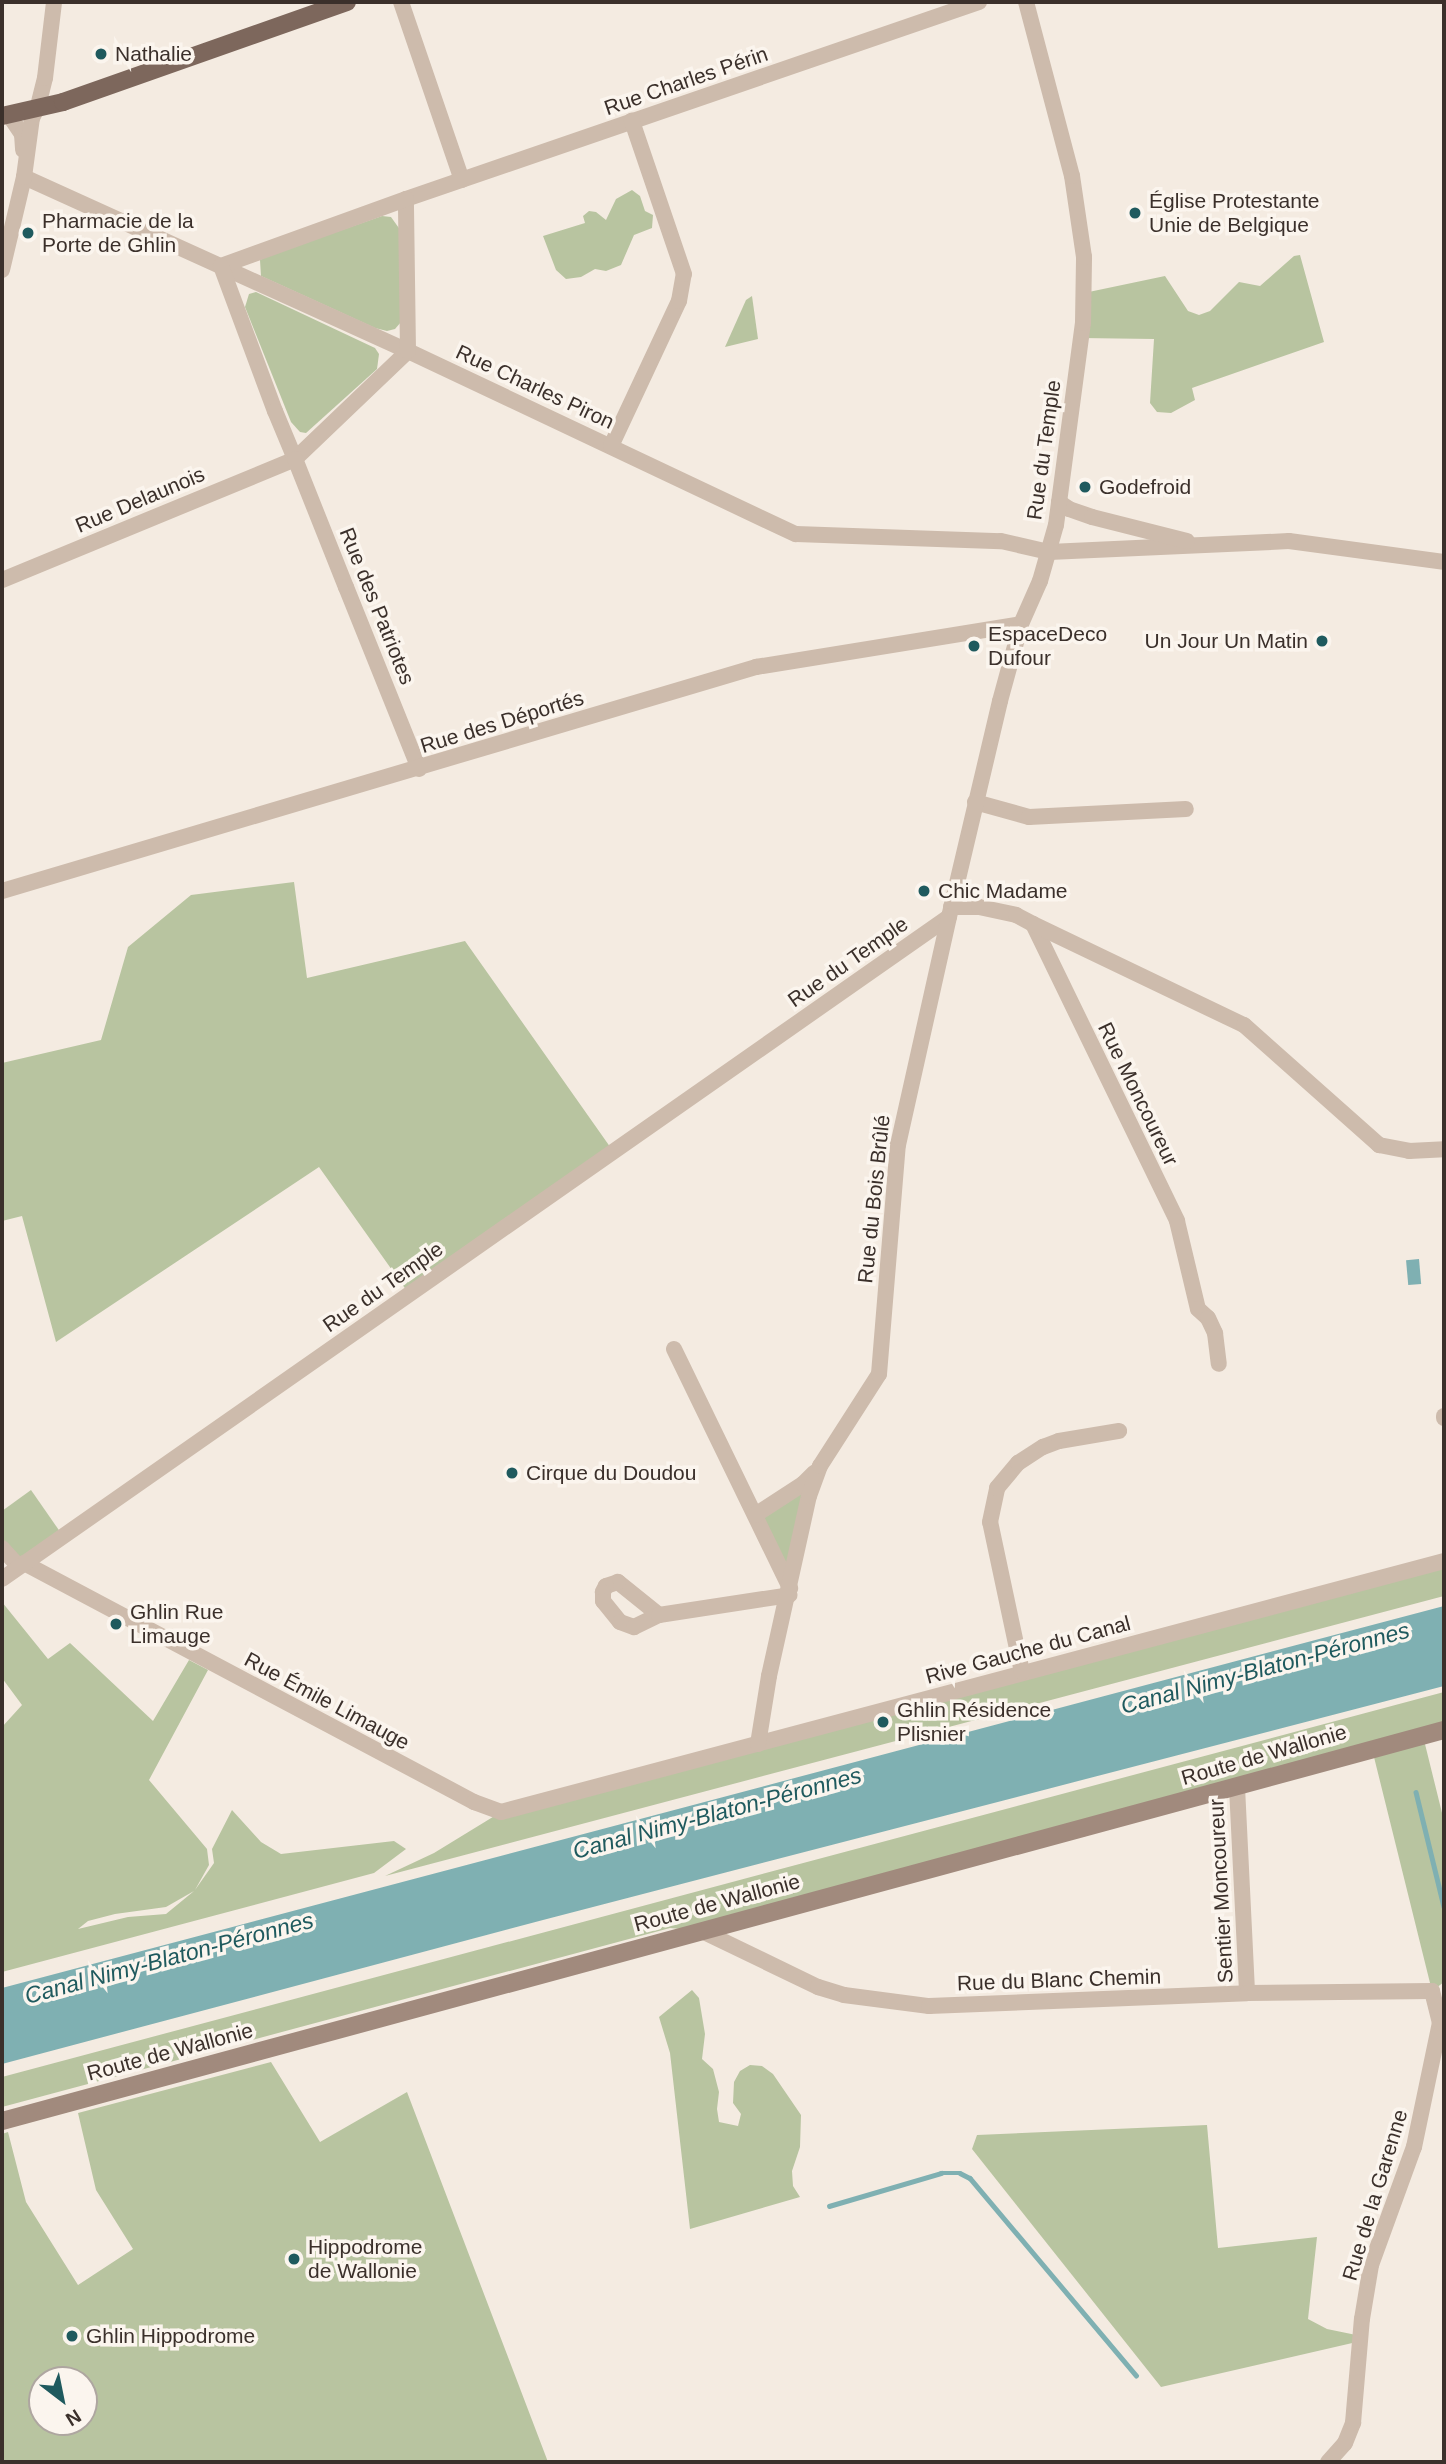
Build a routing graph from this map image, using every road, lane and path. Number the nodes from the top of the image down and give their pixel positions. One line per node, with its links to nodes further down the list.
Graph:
1 (54, 2): 6 (street)
2 (346, 2): 6 (main road)
3 (401, 2): 10 (street)
4 (979, 2): 8 (street, Rue Charles Périn)
5 (1026, 2): 17 (street, Rue du Temple)
6 (38, 107): 7 (main road); 9 (street)
7 (6, 115): 9 (street)
8 (632, 121): 10 (street, Rue Charles Périn); 15 (street)
9 (24, 177): 12 (street, Rue Charles Piron); 13 (street)
10 (462, 180): 11 (street, Rue Charles Périn)
11 (406, 199): 12 (street, Rue Charles Périn); 14 (street)
12 (221, 266): 14 (street, Rue Charles Piron); 16 (street, Rue des Patriotes)
13 (2, 270)
14 (408, 351): 15 (street, Rue Charles Piron); 16 (street)
15 (611, 446): 19 (street, Rue Charles Piron)
16 (295, 459): 21 (street, Rue Delaunois); 23 (street, Rue des Patriotes)
17 (1059, 502): 18 (street); 19 (street, Rue du Temple)
18 (1203, 545): 19 (street, Rue Charles Piron); 20 (street, Rue Charles Piron)
19 (1049, 552): 22 (street, Rue du Temple)
20 (1444, 562)
21 (2, 580)
22 (1021, 624): 23 (street, Rue des Déportés); 24 (street, Rue du Temple)
23 (419, 769): 26 (street, Rue des Déportés)
24 (975, 802): 25 (street); 27 (street, Rue du Temple)
25 (1186, 809)
26 (2, 891)
27 (950, 912): 28 (street); 33 (street, Rue du Bois Brûlé); 37 (street, Rue du Temple)
28 (1033, 924): 29 (street); 31 (street, Rue Moncoureur)
29 (1444, 1149)
30 (674, 1349): 34 (street)
31 (1219, 1364)
32 (1119, 1431): 41 (street)
33 (820, 1465): 34 (street); 39 (street)
34 (755, 1515): 39 (street)
35 (2, 1548): 37 (street, Rue Émile Limauge)
36 (1444, 1561): 41 (street, Rive Gauche du Canal)
37 (22, 1565): 38 (street, Rue du Temple); 45 (street, Rue Émile Limauge)
38 (2, 1579)
39 (789, 1592): 40 (street); 43 (street)
40 (659, 1615)
41 (1022, 1672): 43 (street, Rive Gauche du Canal)
42 (1444, 1730): 44 (main road, Route de Wallonie)
43 (758, 1744): 45 (street, Rive Gauche du Canal)
44 (1237, 1787): 46 (main road, Route de Wallonie); 48 (street, Sentier Moncoureur)
45 (501, 1812)
46 (702, 1931): 48 (street, Rue du Blanc Chemin); 49 (main road, Route de Wallonie)
47 (1438, 1987): 48 (street, Rue du Blanc Chemin); 50 (street, Rue de la Garenne)
48 (1247, 1993)
49 (2, 2121)
50 (1328, 2462)

